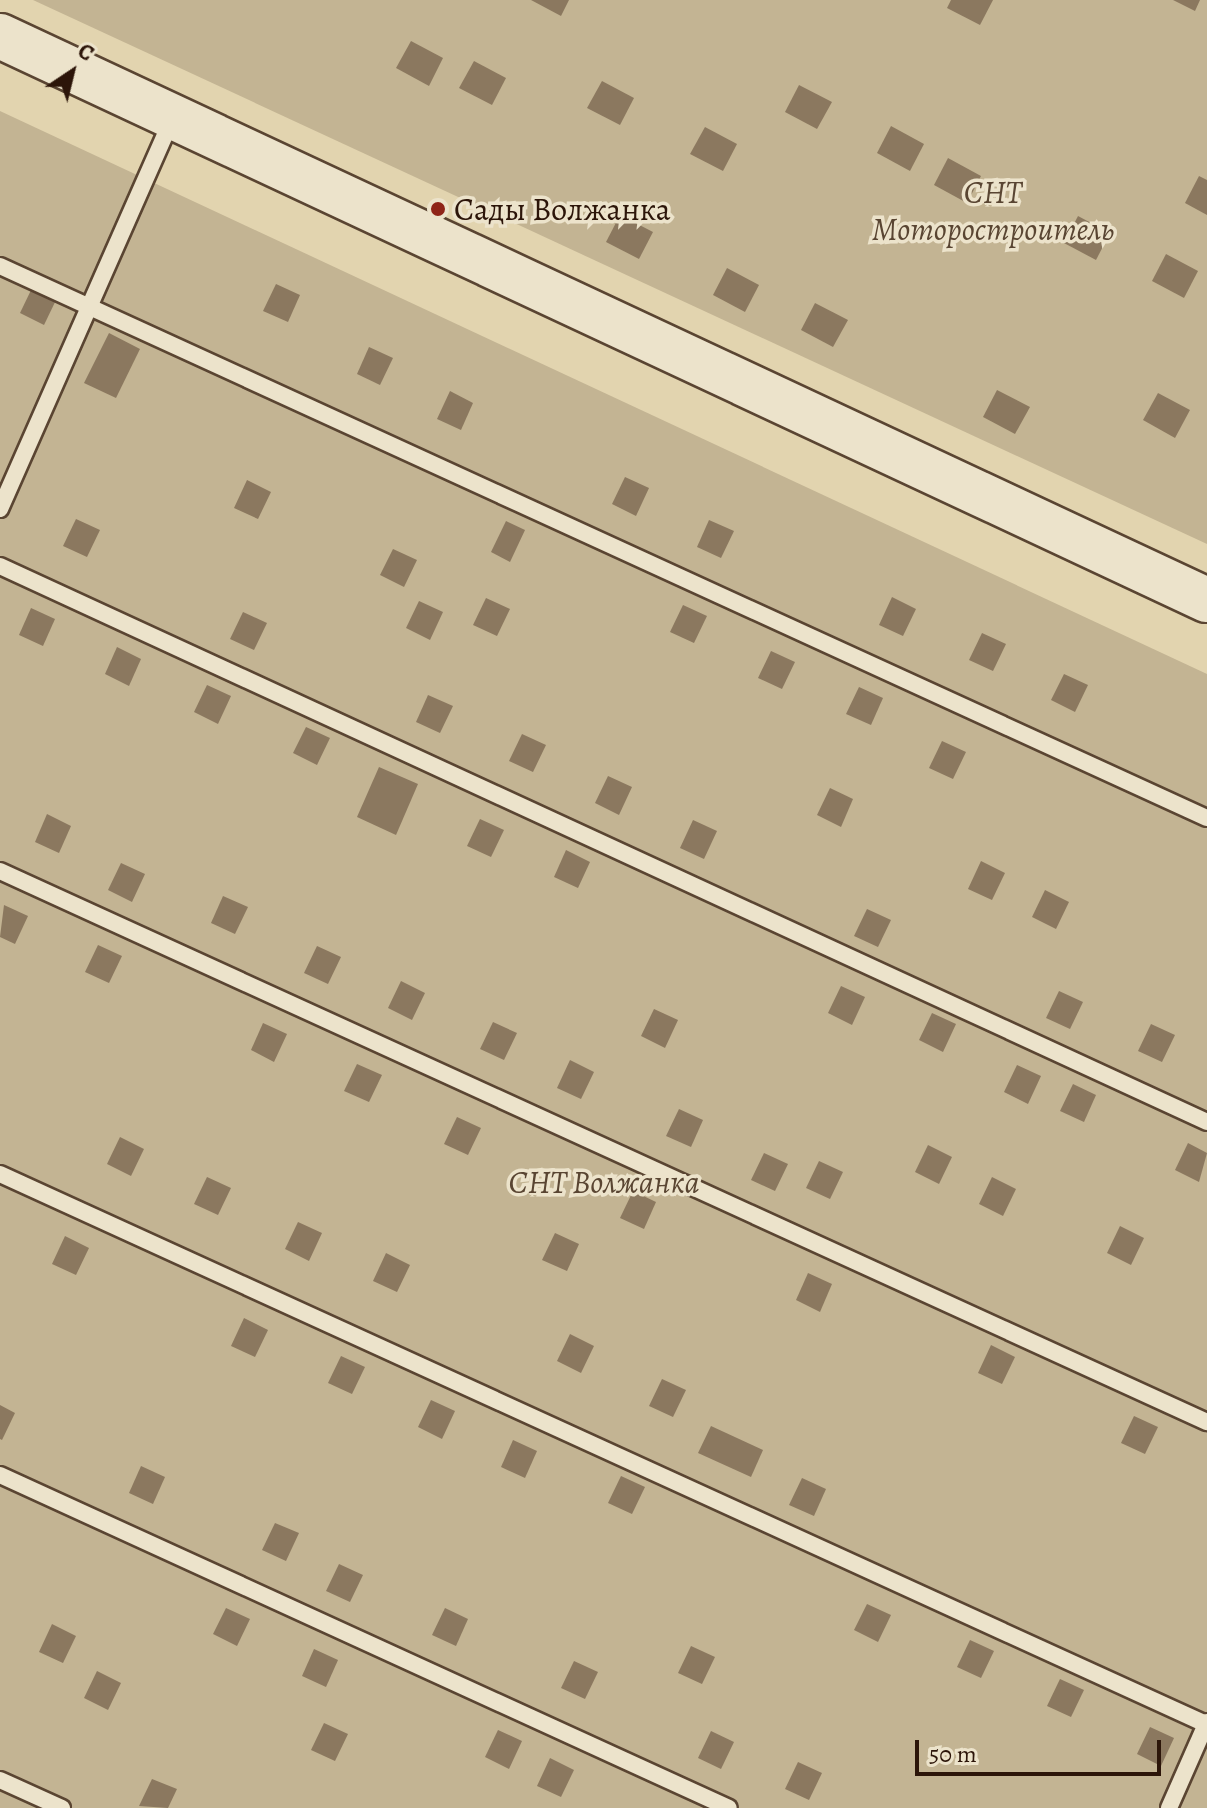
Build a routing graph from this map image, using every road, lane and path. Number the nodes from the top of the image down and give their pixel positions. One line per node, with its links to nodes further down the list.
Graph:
1 (0, 36): 2 (street)
2 (174, 116): 4 (lane); 7 (street)
3 (0, 266): 4 (lane)
4 (90, 307): 5 (lane); 8 (lane)
5 (0, 509)
6 (0, 566): 10 (lane)
7 (1207, 600)
8 (1207, 818)
9 (0, 871): 12 (lane)
10 (1207, 1122)
11 (0, 1174): 14 (lane)
12 (1207, 1422)
13 (0, 1475): 17 (lane)
14 (1207, 1723): 18 (lane)
15 (0, 1780): 16 (lane)
16 (62, 1808)
17 (729, 1808)
18 (1169, 1808)

